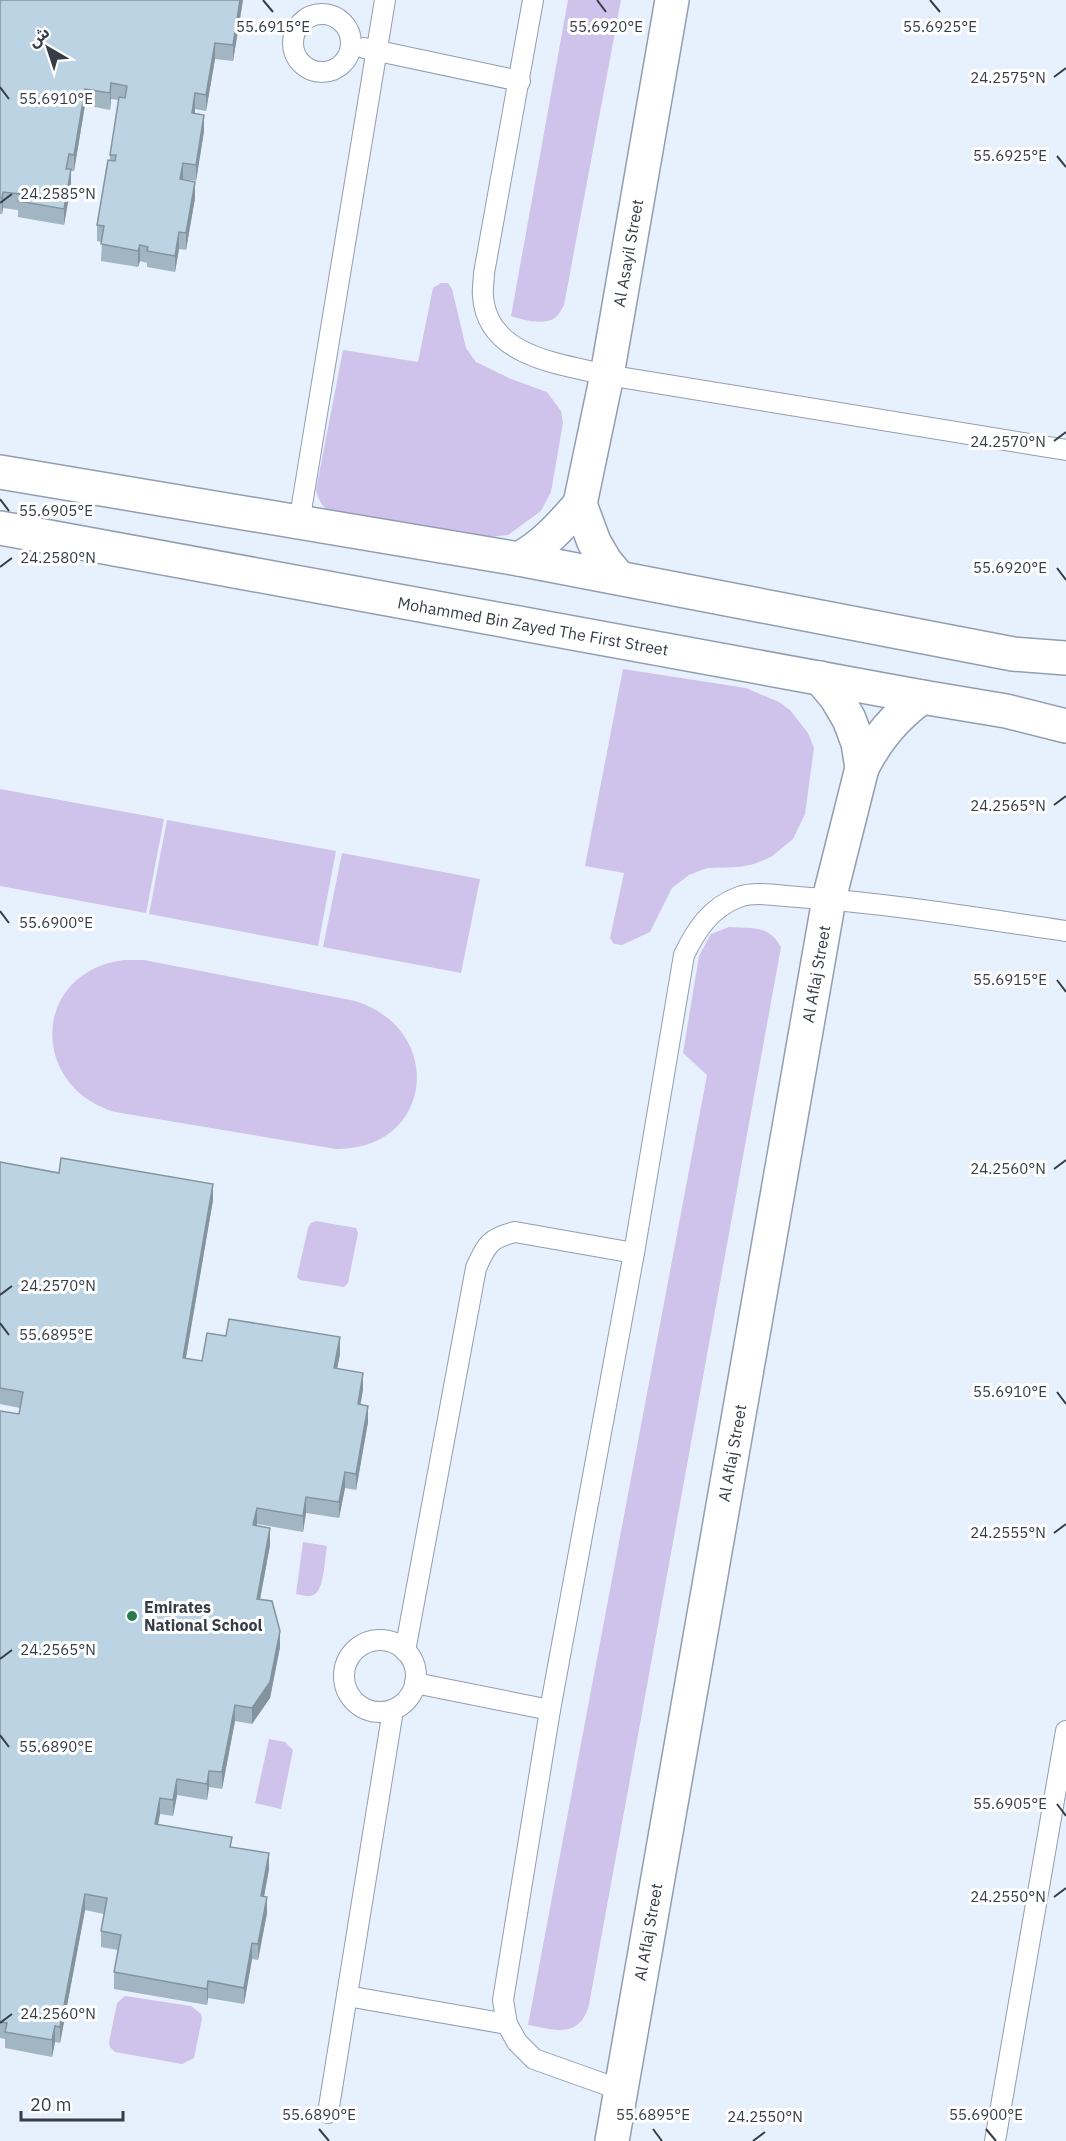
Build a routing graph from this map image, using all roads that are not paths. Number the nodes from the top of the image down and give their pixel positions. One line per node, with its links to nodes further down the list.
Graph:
1 (385, 0): 5 (lane)
2 (533, 0): 6 (lane)
3 (672, 0): 7 (street, Al Asayil Street)
4 (351, 45): 5 (lane)
5 (376, 50): 6 (lane); 11 (lane)
6 (520, 81): 7 (lane)
7 (607, 375): 8 (lane); 10 (street, Al Asayil Street)
8 (1066, 450)
9 (0, 472): 11 (street)
10 (580, 504): 13 (street, Al Asayil Street); 14 (street)
11 (299, 523): 13 (street)
12 (0, 528): 16 (street, Mohammed Bin Zayed The First Street)
13 (519, 559): 14 (street)
14 (619, 578): 15 (street)
15 (1066, 658)
16 (820, 678): 17 (street, Mohammed Bin Zayed The First Street); 19 (street, Al Aflaj Street)
17 (922, 697): 18 (street, Mohammed Bin Zayed The First Street); 19 (street, Al Aflaj Street)
18 (1066, 726)
19 (862, 768): 20 (street, Al Aflaj Street)
20 (829, 899): 21 (lane); 22 (lane); 30 (street, Al Aflaj Street)
21 (1066, 931)
22 (634, 1253): 23 (lane); 26 (lane)
23 (405, 1651): 24 (lane); 25 (lane)
24 (415, 1683): 25 (lane); 26 (lane)
25 (393, 1710): 28 (lane)
26 (550, 1710): 29 (lane)
27 (1066, 1731): 33 (lane)
28 (347, 1996): 29 (lane); 31 (lane)
29 (507, 2024): 30 (lane)
30 (621, 2090): 32 (street, Al Aflaj Street)
31 (328, 2113)
32 (612, 2141)
33 (995, 2141)

